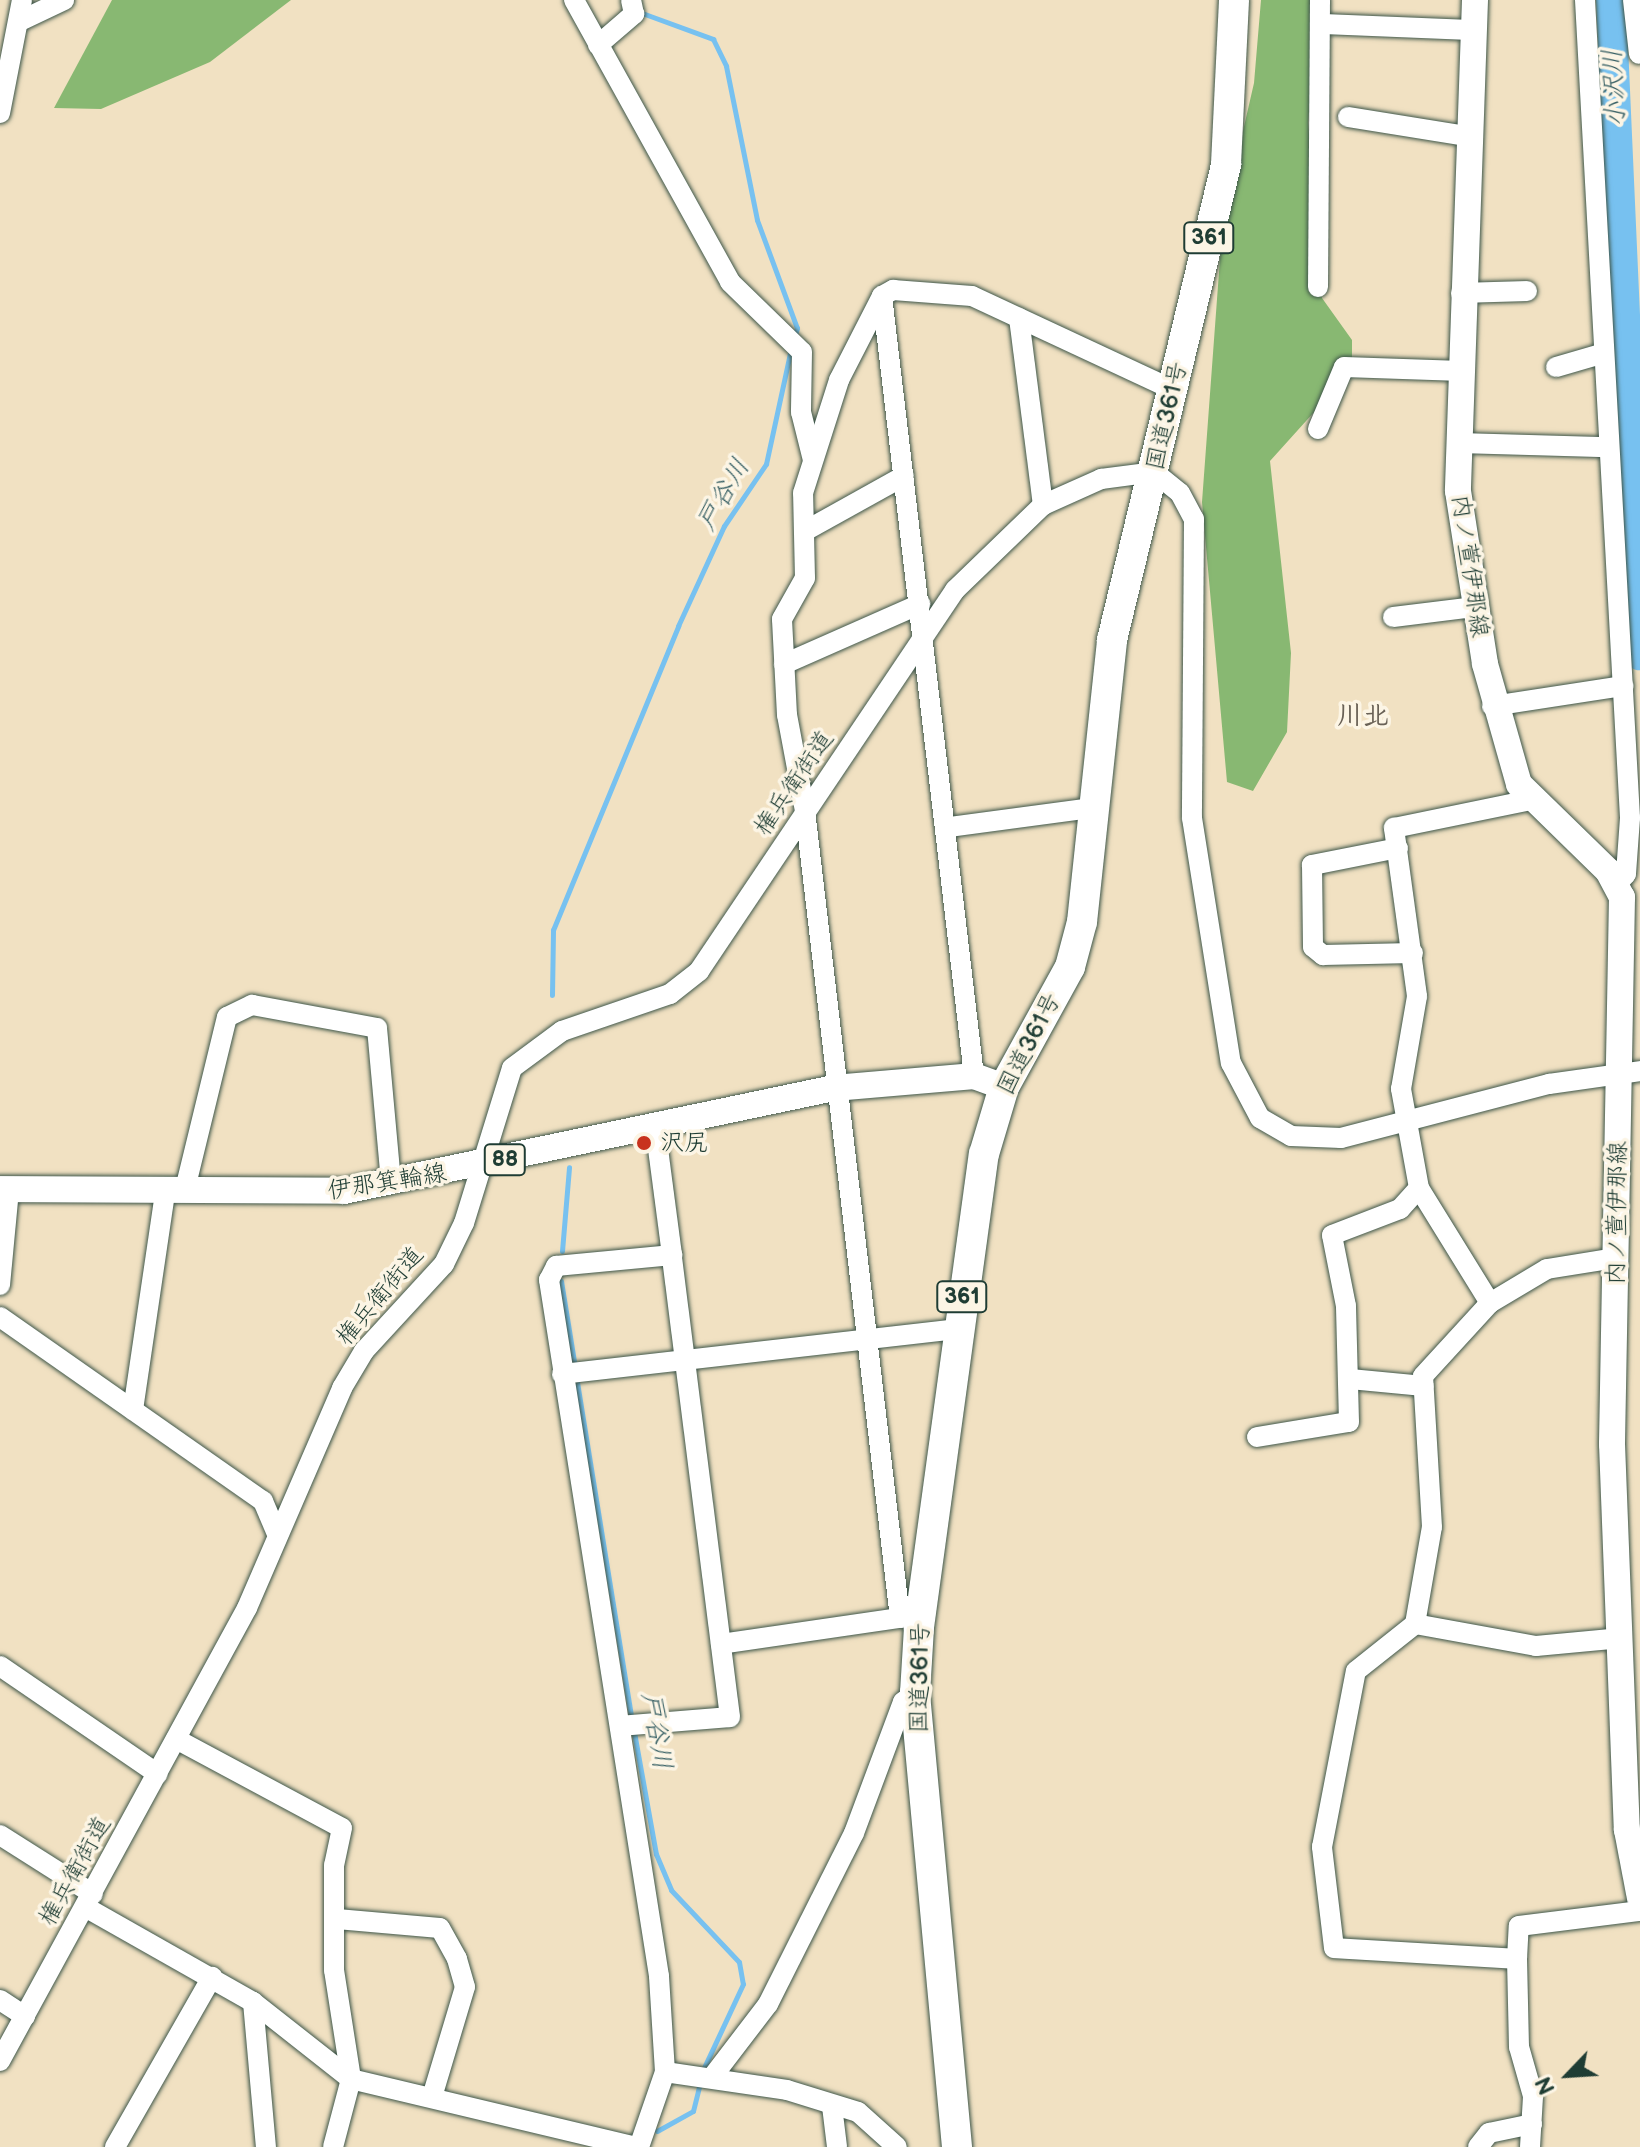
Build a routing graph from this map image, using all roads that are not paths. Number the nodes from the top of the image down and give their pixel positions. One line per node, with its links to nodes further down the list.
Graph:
1 (64, 0): 9 (street)
2 (574, 0): 12 (street)
3 (631, 0): 12 (street)
4 (1234, 0): 25 (highway, 国道361号 / 361)
5 (1320, 0): 10 (street)
6 (1475, 0): 11 (main road, 内ノ萱伊那線)
7 (1585, 0): 22 (street)
8 (1633, 0): 13 (street)
9 (21, 10): 14 (street)
10 (1321, 24): 11 (street); 17 (street)
11 (1473, 30): 16 (main road, 内ノ萱伊那線)
12 (598, 45): 29 (street)
13 (1639, 54)
14 (0, 113)
15 (1348, 117): 16 (street)
16 (1466, 136): 19 (main road, 内ノ萱伊那線)
17 (1318, 287)
18 (1527, 291): 19 (street)
19 (1461, 293): 24 (main road, 内ノ萱伊那線)
20 (882, 296): 21 (street); 29 (street); 31 (street)
21 (1019, 318): 25 (street); 32 (street)
22 (1601, 354): 23 (street); 28 (street)
23 (1556, 367)
24 (1462, 371): 26 (street); 27 (main road, 内ノ萱伊那線)
25 (1174, 390): 30 (highway, 国道361号 / 361)
26 (1318, 429)
27 (1460, 443): 28 (street); 35 (main road, 内ノ萱伊那線)
28 (1607, 447): 39 (street)
29 (813, 460): 33 (street)
30 (1154, 472): 32 (street, 権兵衛街道); 42 (highway, 国道361号 / 361); 52 (street)
31 (904, 476): 33 (street); 34 (street)
32 (1043, 505): 37 (street, 権兵衛街道)
33 (805, 531): 38 (street)
34 (920, 604): 37 (street); 38 (street)
35 (1475, 607): 36 (street); 40 (main road, 内ノ萱伊那線)
36 (1393, 617)
37 (924, 639): 43 (street, 権兵衛街道); 44 (street)
38 (784, 664): 43 (street)
39 (1623, 686): 40 (street); 46 (street)
40 (1492, 706): 41 (main road, 内ノ萱伊那線)
41 (1531, 800): 45 (street); 46 (main road, 内ノ萱伊那線)
42 (1092, 808): 44 (street); 50 (highway, 国道361号 / 361)
43 (805, 811): 51 (street); 54 (street, 権兵衛街道)
44 (949, 827): 49 (street)
45 (1398, 848): 47 (street); 47 (street)
46 (1618, 883): 48 (main road, 内ノ萱伊那線)
47 (1413, 953): 52 (street)
48 (1630, 1071): 52 (street); 60 (main road, 内ノ萱伊那線)
49 (974, 1076): 50 (main road, 伊那箕輪線 / 88); 51 (main road, 伊那箕輪線 / 88)
50 (1004, 1087): 64 (highway, 国道361号 / 361)
51 (834, 1088): 53 (main road, 伊那箕輪線 / 88); 65 (street)
52 (1410, 1125): 57 (street)
53 (655, 1126): 54 (main road, 伊那箕輪線 / 88); 59 (street)
54 (482, 1166): 55 (main road, 伊那箕輪線 / 88); 72 (street, 権兵衛街道)
55 (391, 1183): 56 (main road, 伊那箕輪線 / 88); 56 (street)
56 (176, 1188): 58 (main road, 伊那箕輪線 / 88); 70 (street)
57 (1419, 1188): 62 (street); 68 (street)
58 (4, 1189): 61 (street)
59 (672, 1255): 66 (street); 67 (street)
60 (1616, 1258): 62 (street); 75 (main road, 内ノ萱伊那線)
61 (0, 1285)
62 (1490, 1303): 69 (street)
63 (0, 1317): 70 (street)
64 (957, 1329): 65 (street); 73 (highway, 国道361号 / 361)
65 (868, 1340): 66 (street); 73 (street)
66 (685, 1361): 67 (street); 76 (street)
67 (570, 1373): 79 (street)
68 (1350, 1379): 69 (street); 71 (street)
69 (1424, 1386): 74 (street)
70 (133, 1410): 72 (street)
71 (1257, 1437)
72 (277, 1534): 80 (street, 権兵衛街道)
73 (909, 1623): 76 (street); 78 (highway, 国道361号 / 361)
74 (1415, 1624): 75 (street); 87 (street)
75 (1622, 1638): 83 (main road, 内ノ萱伊那線)
76 (721, 1644): 79 (street)
77 (0, 1666): 81 (street)
78 (915, 1693): 94 (street); 105 (highway, 国道361号 / 361)
79 (628, 1725): 93 (street)
80 (176, 1739): 81 (street, 権兵衛街道); 86 (street)
81 (158, 1774): 84 (street, 権兵衛街道)
82 (0, 1835): 84 (street)
83 (1640, 1898)
84 (89, 1900): 88 (street); 91 (street, 権兵衛街道)
85 (1640, 1911): 87 (street)
86 (337, 1919): 95 (street); 96 (street)
87 (1517, 1959): 98 (street)
88 (212, 1977): 90 (street); 99 (street)
89 (0, 2000): 91 (street)
90 (253, 2002): 95 (street); 100 (street)
91 (25, 2016): 92 (street, 権兵衛街道)
92 (0, 2061)
93 (665, 2072): 94 (street); 102 (street)
94 (712, 2076): 97 (street)
95 (351, 2079): 96 (street); 101 (street)
96 (432, 2097): 102 (street)
97 (832, 2106): 103 (street); 104 (street)
98 (1532, 2124): 106 (street); 107 (street)
99 (115, 2147)
100 (266, 2147)
101 (333, 2147)
102 (638, 2147)
103 (837, 2147)
104 (897, 2147)
105 (957, 2147)
106 (1478, 2147)
107 (1530, 2147)

